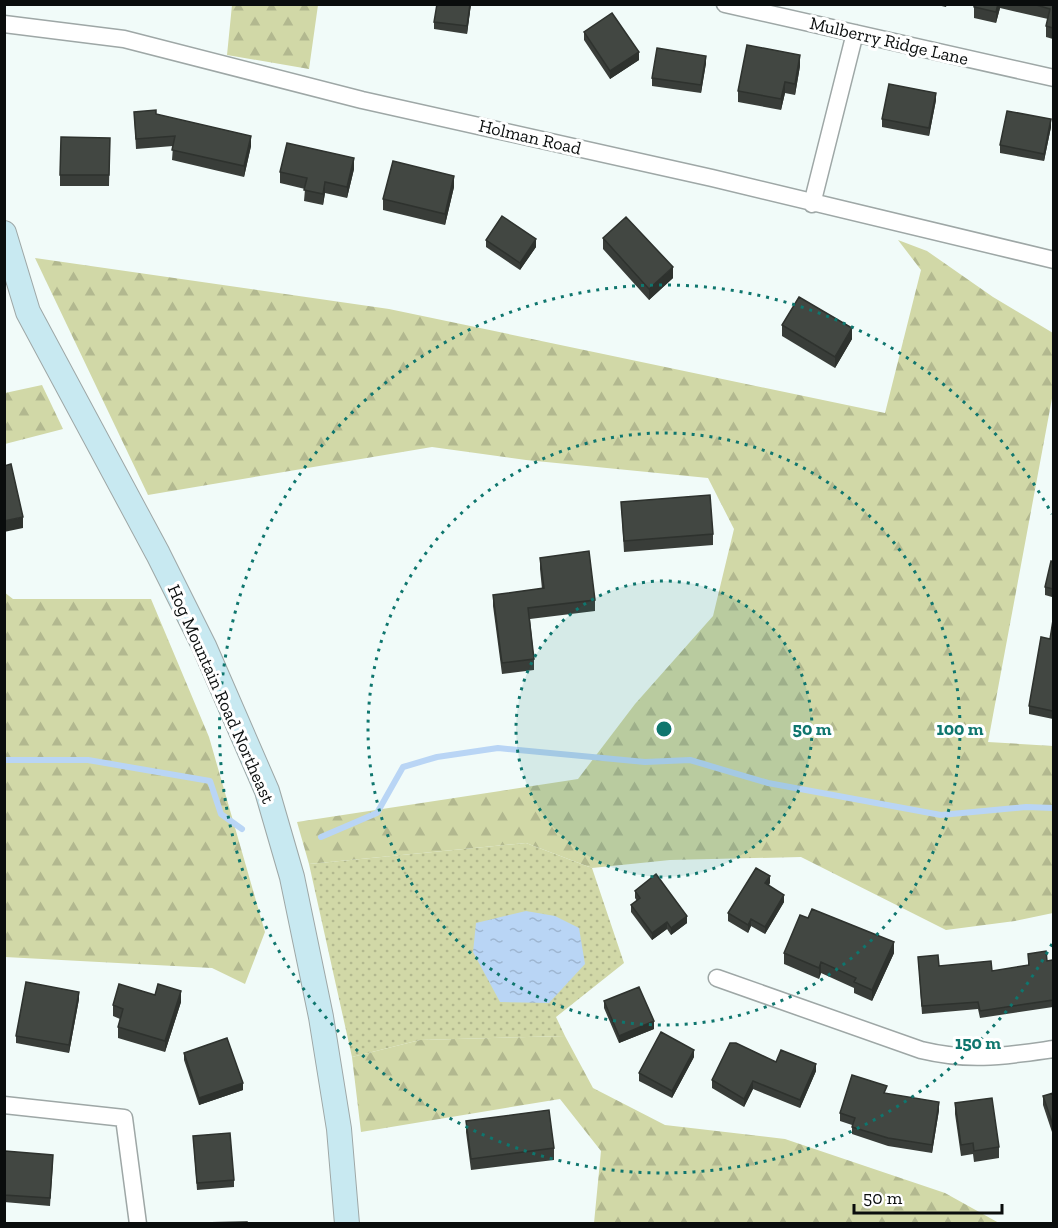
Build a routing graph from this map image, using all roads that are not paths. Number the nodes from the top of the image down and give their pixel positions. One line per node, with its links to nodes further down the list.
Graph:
1 (725, 4): 3 (street, Mulberry Ridge Lane)
2 (4, 24): 5 (street, Holman Road)
3 (855, 33): 4 (street, Mulberry Ridge Lane); 5 (street)
4 (1053, 78)
5 (812, 204): 7 (street, Holman Road)
6 (5, 239): 12 (street, Hog Mountain Road Northeast)
7 (1053, 260)
8 (717, 978): 9 (street)
9 (1053, 1049)
10 (4, 1105): 11 (street)
11 (138, 1224)
12 (347, 1224)

